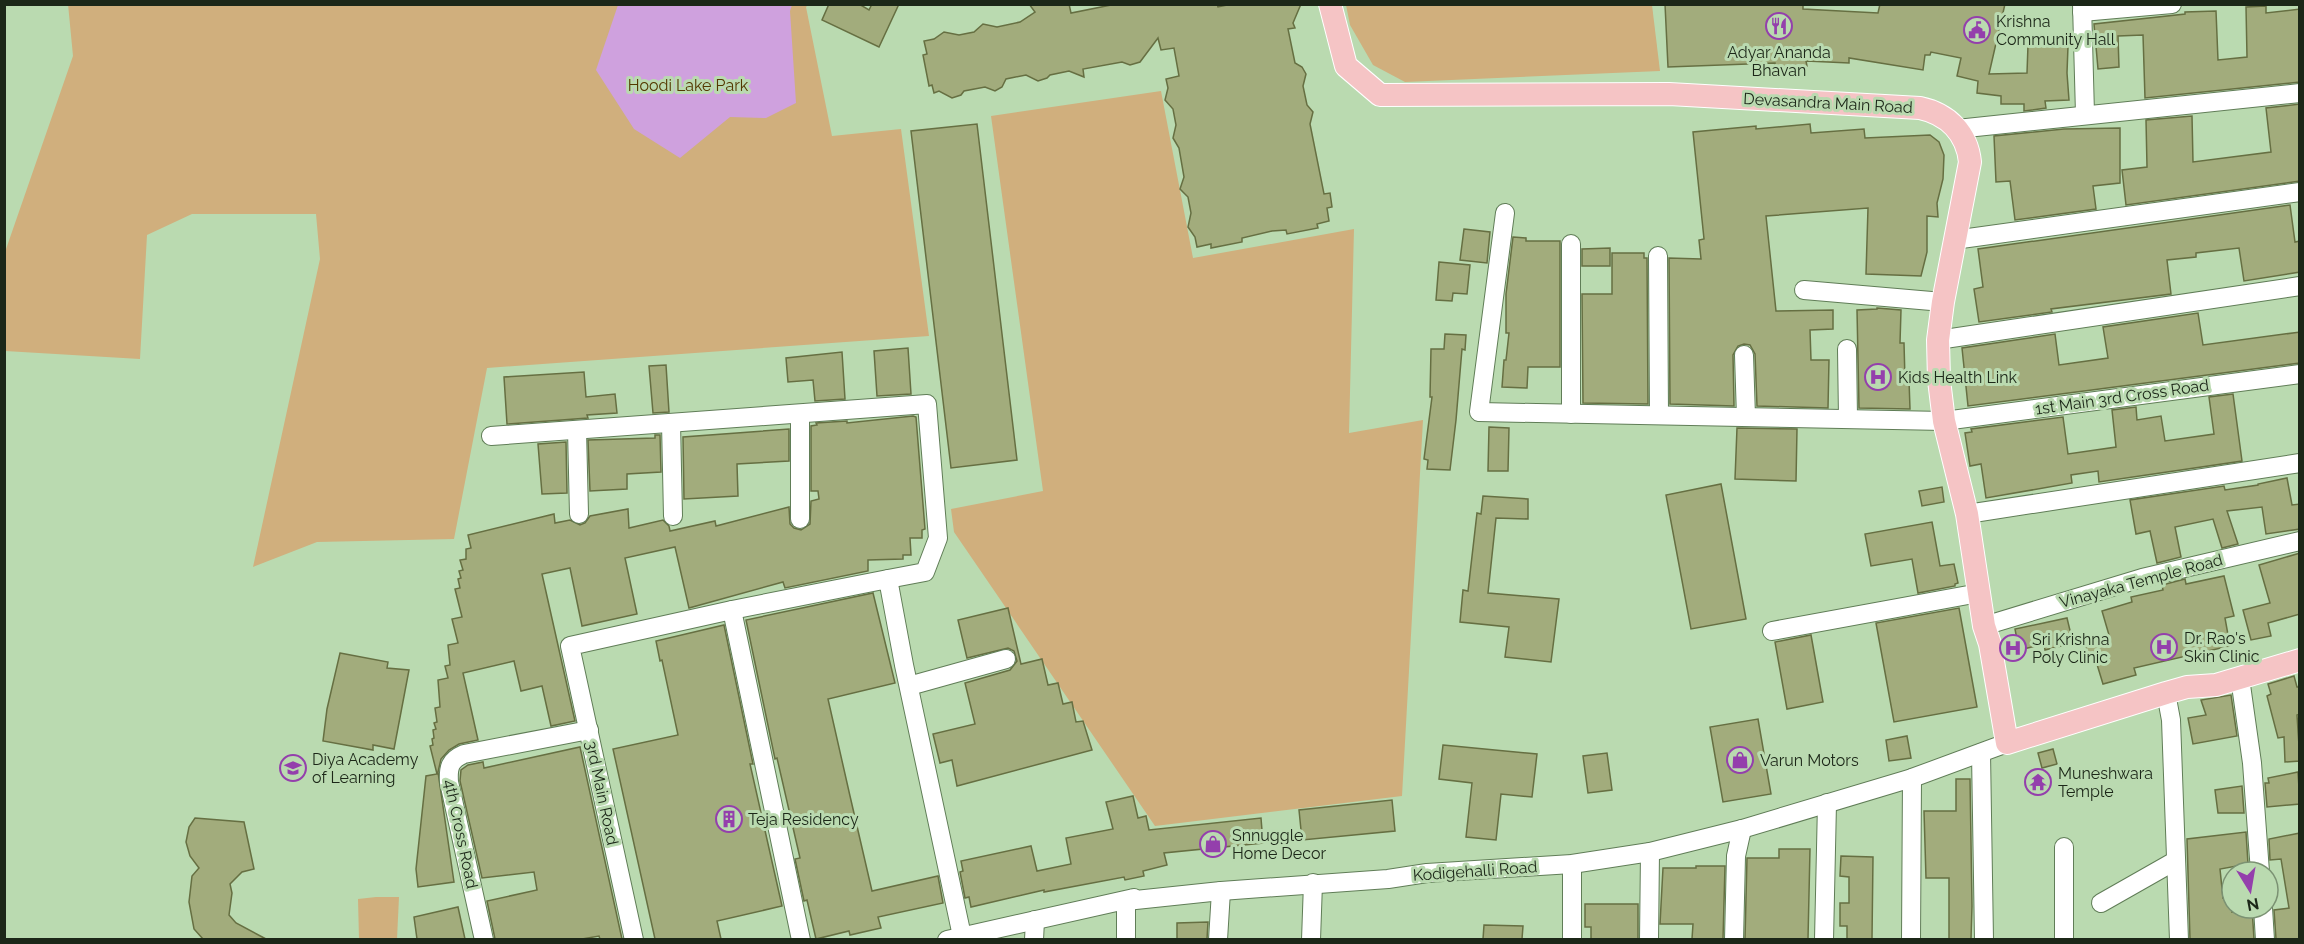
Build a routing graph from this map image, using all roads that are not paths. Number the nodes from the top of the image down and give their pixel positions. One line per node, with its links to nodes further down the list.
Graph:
1 (1330, 4): 6 (main road, Devasandra Main Road)
2 (2172, 4): 3 (street)
3 (2082, 8): 5 (street)
4 (2300, 93): 5 (street)
5 (2085, 114): 6 (street)
6 (1957, 129): 9 (main road)
7 (2300, 192): 9 (street)
8 (1505, 213): 20 (street, 1st Main 3rd Cross Road)
9 (1954, 240): 14 (main road)
10 (1571, 244): 20 (street)
11 (1658, 256): 21 (street)
12 (2300, 286): 15 (street)
13 (1804, 290): 14 (street)
14 (1943, 302): 15 (main road)
15 (1938, 340): 24 (main road)
16 (1847, 349): 23 (street)
17 (1744, 355): 22 (street)
18 (2300, 374): 24 (street, 1st Main 3rd Cross Road)
19 (800, 414): 25 (street); 32 (street); 34 (street)
20 (1571, 414): 21 (street, 1st Main 3rd Cross Road)
21 (1659, 415): 22 (street, 1st Main 3rd Cross Road)
22 (1746, 417): 23 (street, 1st Main 3rd Cross Road)
23 (1848, 418): 24 (street, 1st Main 3rd Cross Road)
24 (1944, 421): 30 (main road)
25 (671, 423): 26 (street); 31 (street)
26 (577, 430): 27 (street); 29 (street)
27 (491, 436)
28 (2300, 463): 30 (street)
29 (579, 514)
30 (1966, 514): 35 (main road)
31 (674, 516)
32 (800, 519)
33 (2300, 541): 37 (street, Vinayaka Temple Road)
34 (888, 579): 36 (street); 43 (street)
35 (1979, 593): 37 (main road); 38 (street)
36 (732, 610): 45 (street, 3rd Main Road); 65 (street)
37 (1984, 626): 46 (main road)
38 (1772, 631)
39 (2300, 648): 44 (main road)
40 (1006, 659): 43 (street)
41 (2300, 660): 42 (main road)
42 (2240, 678): 44 (main road); 53 (street)
43 (909, 686): 62 (street)
44 (2177, 690): 46 (main road); 54 (street)
45 (589, 730): 63 (street, 4th Cross Road); 64 (street, 3rd Main Road)
46 (2006, 740): 47 (street, Kodigehalli Road)
47 (1981, 753): 48 (street, Kodigehalli Road); 75 (street)
48 (1912, 778): 49 (street, Kodigehalli Road); 74 (street)
49 (1827, 803): 50 (street, Kodigehalli Road); 73 (street)
50 (1742, 829): 52 (street, Kodigehalli Road); 72 (street)
51 (2064, 848): 76 (street)
52 (1650, 852): 55 (street, Kodigehalli Road); 71 (street)
53 (2259, 860)
54 (2175, 861): 59 (street); 77 (street)
55 (1572, 864): 56 (street, Kodigehalli Road); 70 (street)
56 (1313, 884): 57 (street, Kodigehalli Road); 69 (street)
57 (1221, 891): 58 (street, Kodigehalli Road); 68 (street)
58 (1126, 901): 60 (street, Kodigehalli Road); 67 (street)
59 (2101, 903)
60 (1035, 920): 62 (street, Kodigehalli Road); 66 (street)
61 (2264, 920): 78 (street)
62 (955, 938)
63 (484, 939)
64 (634, 939)
65 (801, 939)
66 (1034, 939)
67 (1126, 939)
68 (1218, 939)
69 (1311, 939)
70 (1572, 939)
71 (1649, 939)
72 (1734, 939)
73 (1824, 939)
74 (1911, 939)
75 (1984, 939)
76 (2064, 939)
77 (2179, 939)
78 (2265, 939)

